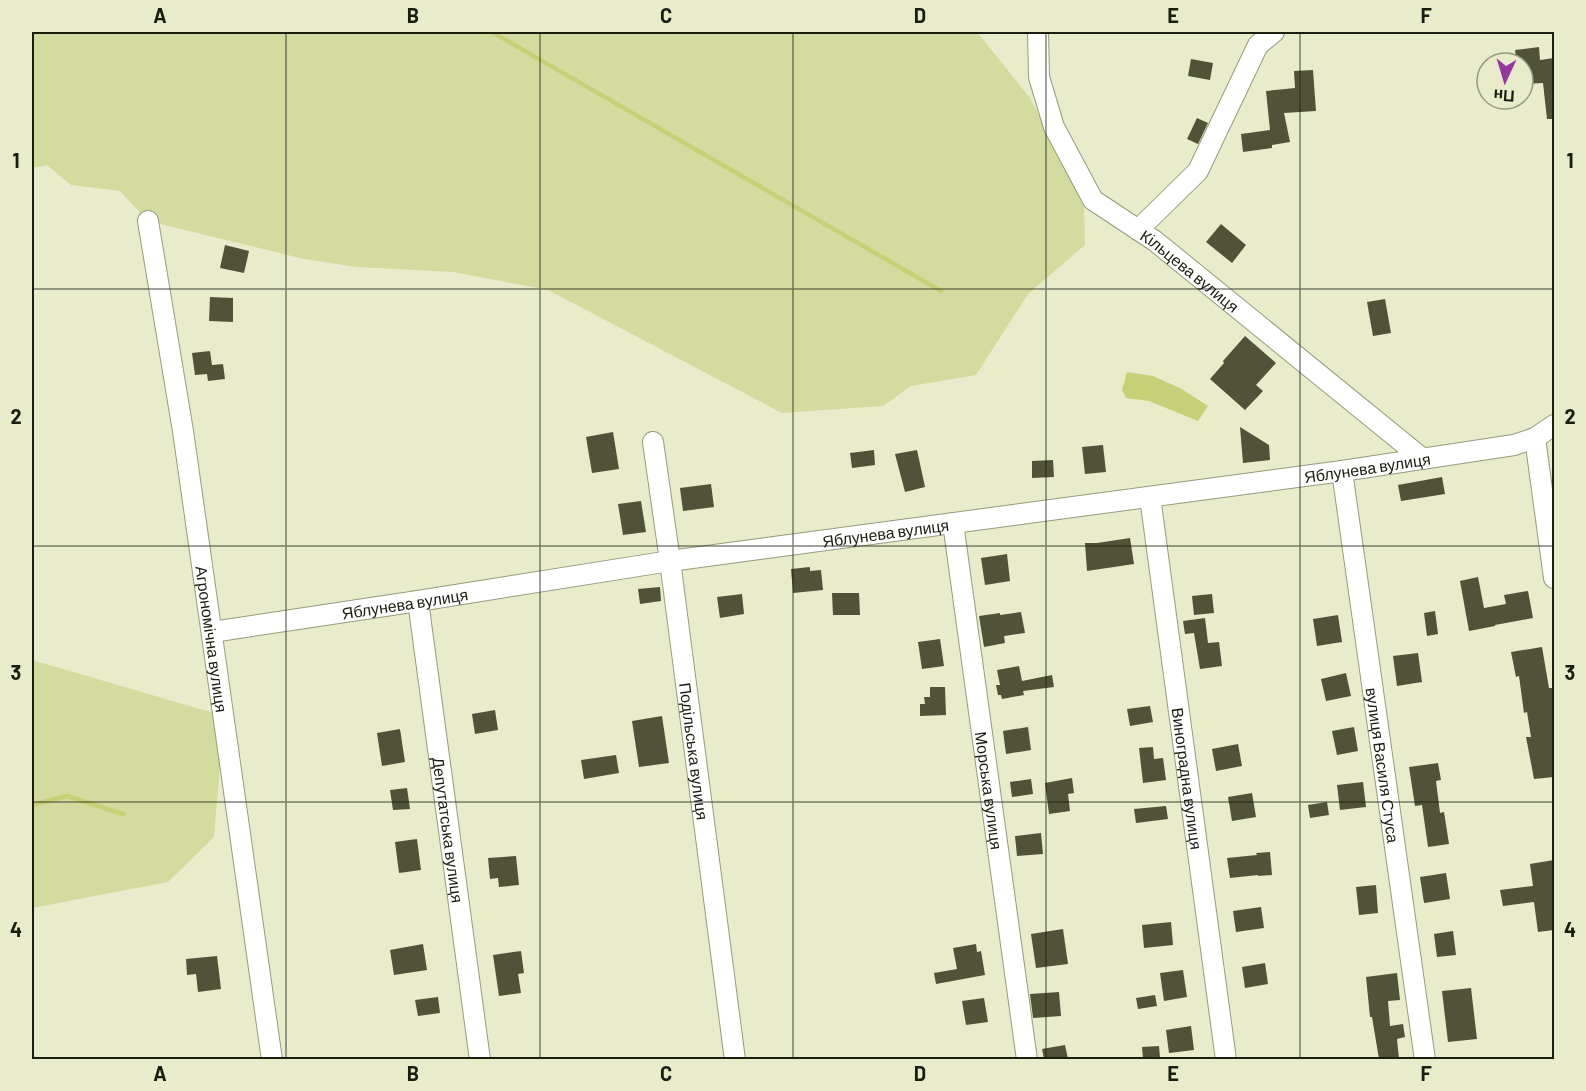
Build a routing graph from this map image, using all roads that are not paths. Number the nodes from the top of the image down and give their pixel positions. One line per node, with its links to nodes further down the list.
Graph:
1 (1038, 32): 4 (street, Кільцева вулиця)
2 (1274, 32): 4 (street)
3 (148, 221): 15 (street, Агрономічна вулиця)
4 (1138, 230): 8 (street, Кільцева вулиця)
5 (1554, 425): 6 (street, Яблунева вулиця)
6 (1535, 438): 8 (street, Яблунева вулиця); 13 (street)
7 (653, 442): 12 (street, Подільська вулиця)
8 (1423, 459): 9 (street, Яблунева вулиця)
9 (1342, 471): 10 (street, Яблунева вулиця); 21 (street, вулиця Василя Стуса)
10 (1150, 497): 11 (street, Яблунева вулиця); 20 (street, Виноградна вулиця)
11 (952, 523): 12 (street, Яблунева вулиця); 19 (street, Морська вулиця)
12 (670, 561): 14 (street, Яблунева вулиця); 18 (street, Подільська вулиця)
13 (1554, 578)
14 (418, 601): 15 (street, Яблунева вулиця); 17 (street, Депутатська вулиця)
15 (212, 632): 16 (street, Агрономічна вулиця)
16 (272, 1059)
17 (480, 1059)
18 (735, 1059)
19 (1027, 1059)
20 (1226, 1059)
21 (1425, 1059)

